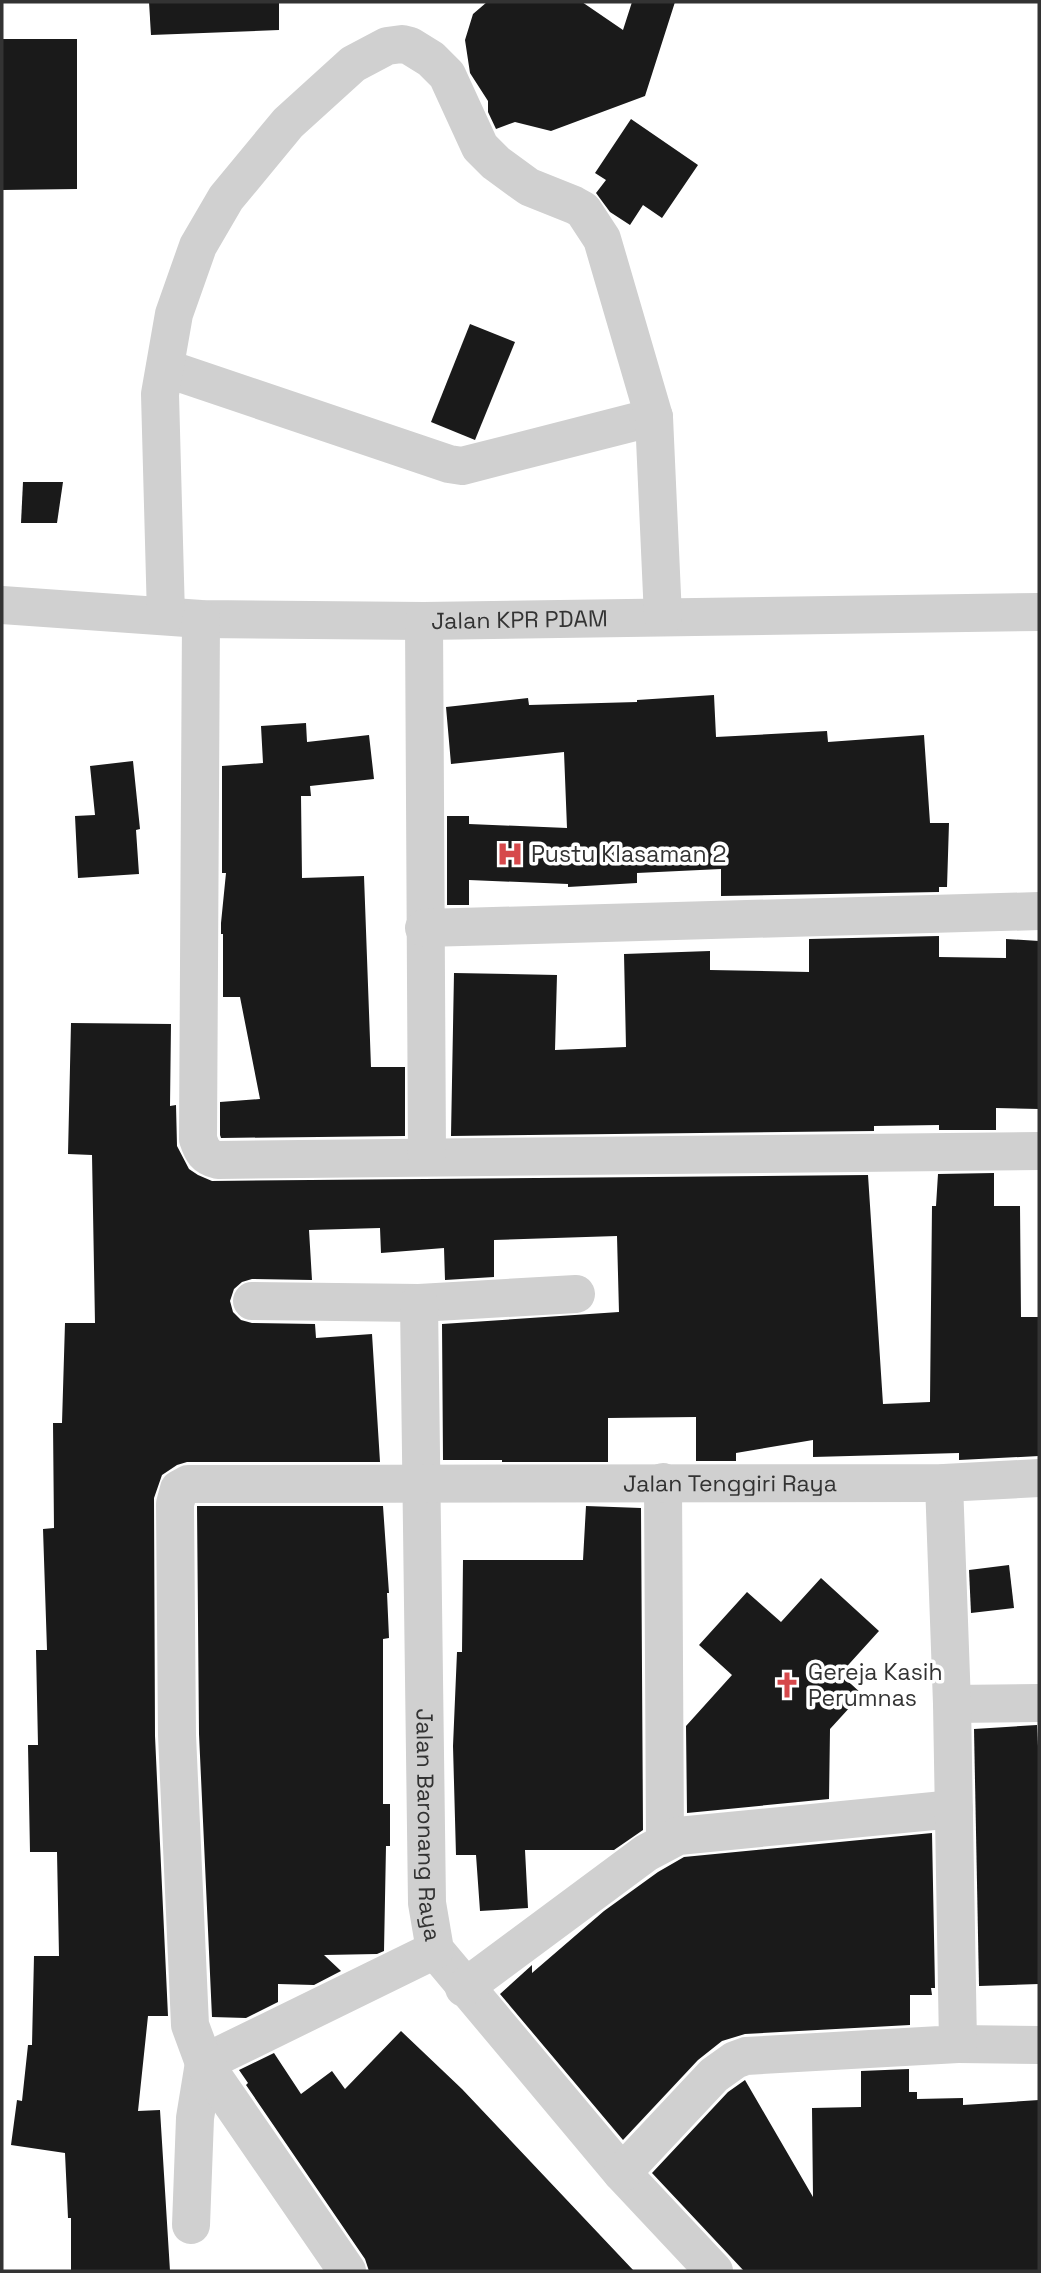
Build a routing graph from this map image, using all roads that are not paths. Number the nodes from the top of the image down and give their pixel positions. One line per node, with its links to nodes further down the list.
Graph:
1 (165, 368): 2 (street); 2 (street); 5 (street)
2 (654, 417): 6 (street)
3 (2, 605): 5 (street, Jalan KPR PDAM)
4 (1039, 612): 6 (street, Jalan KPR PDAM)
5 (184, 617): 7 (street, Jalan KPR PDAM); 11 (street)
6 (663, 617): 7 (street, Jalan KPR PDAM)
7 (424, 621): 9 (street)
8 (1039, 911): 9 (street)
9 (424, 928): 11 (street)
10 (1039, 1151): 11 (street)
11 (427, 1156)
12 (576, 1294): 14 (street)
13 (252, 1301): 14 (street)
14 (419, 1303): 18 (street, Jalan Baronang Raya)
15 (1039, 1478): 17 (street, Jalan Tenggiri Raya)
16 (663, 1482): 17 (street, Jalan Tenggiri Raya); 18 (street, Jalan Tenggiri Raya); 22 (street)
17 (944, 1483): 20 (street)
18 (421, 1484): 23 (street, Jalan Baronang Raya); 27 (street, Jalan Tenggiri Raya)
19 (1039, 1703): 20 (street)
20 (952, 1704): 21 (street)
21 (954, 1809): 22 (street); 25 (street)
22 (665, 1842): 24 (street)
23 (435, 1950): 24 (street, Jalan Baronang Raya); 27 (street)
24 (464, 1988): 28 (street, Jalan Baronang Raya)
25 (958, 2044): 26 (street); 28 (street)
26 (1039, 2045)
27 (204, 2063): 29 (street); 30 (street)
28 (622, 2173): 31 (street, Jalan Baronang Raya)
29 (191, 2225)
30 (347, 2271)
31 (714, 2271)

